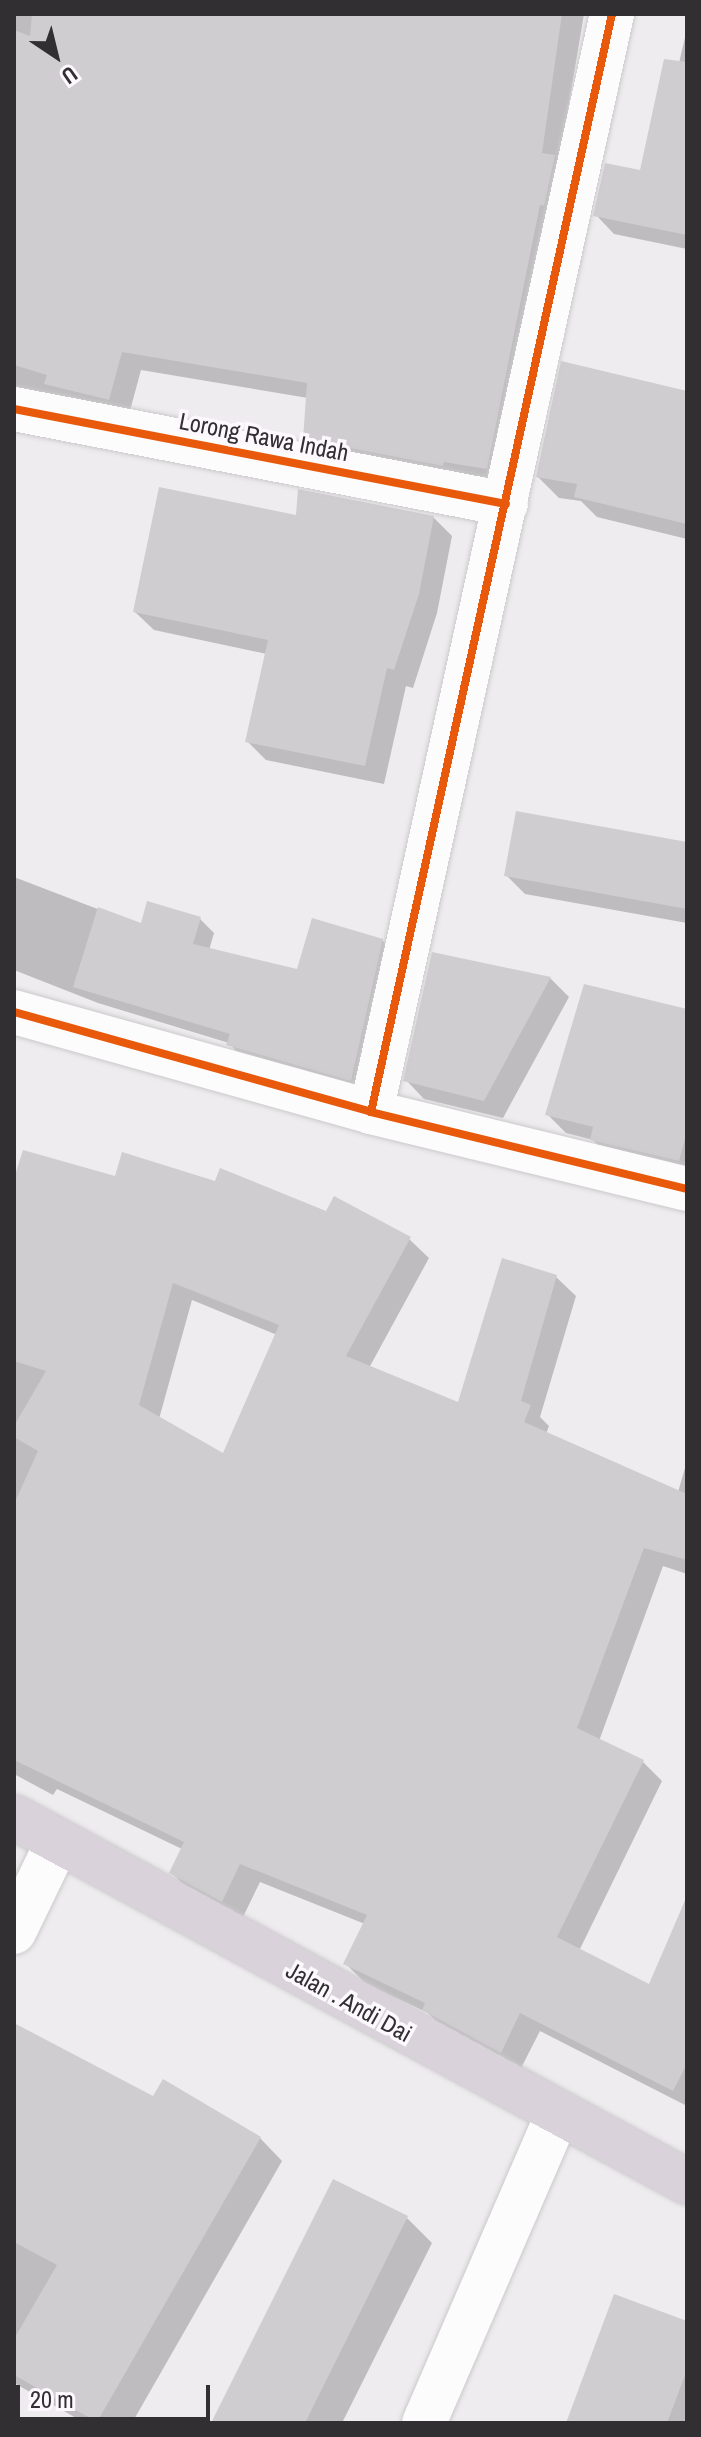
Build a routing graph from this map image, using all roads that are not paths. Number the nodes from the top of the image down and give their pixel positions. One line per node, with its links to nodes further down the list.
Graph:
1 (612, 14): 3 (street)
2 (14, 409): 3 (street, Lorong Rawa Indah)
3 (506, 504): 5 (street)
4 (14, 1012): 5 (street)
5 (371, 1112): 6 (street)
6 (687, 1189)
7 (14, 1817): 8 (highway, Jalan . Andi Dai)
8 (57, 1843): 9 (street); 10 (highway, Jalan . Andi Dai)
9 (14, 1932)
10 (557, 2115): 11 (highway, Jalan . Andi Dai); 12 (street)
11 (687, 2182)
12 (424, 2423)

